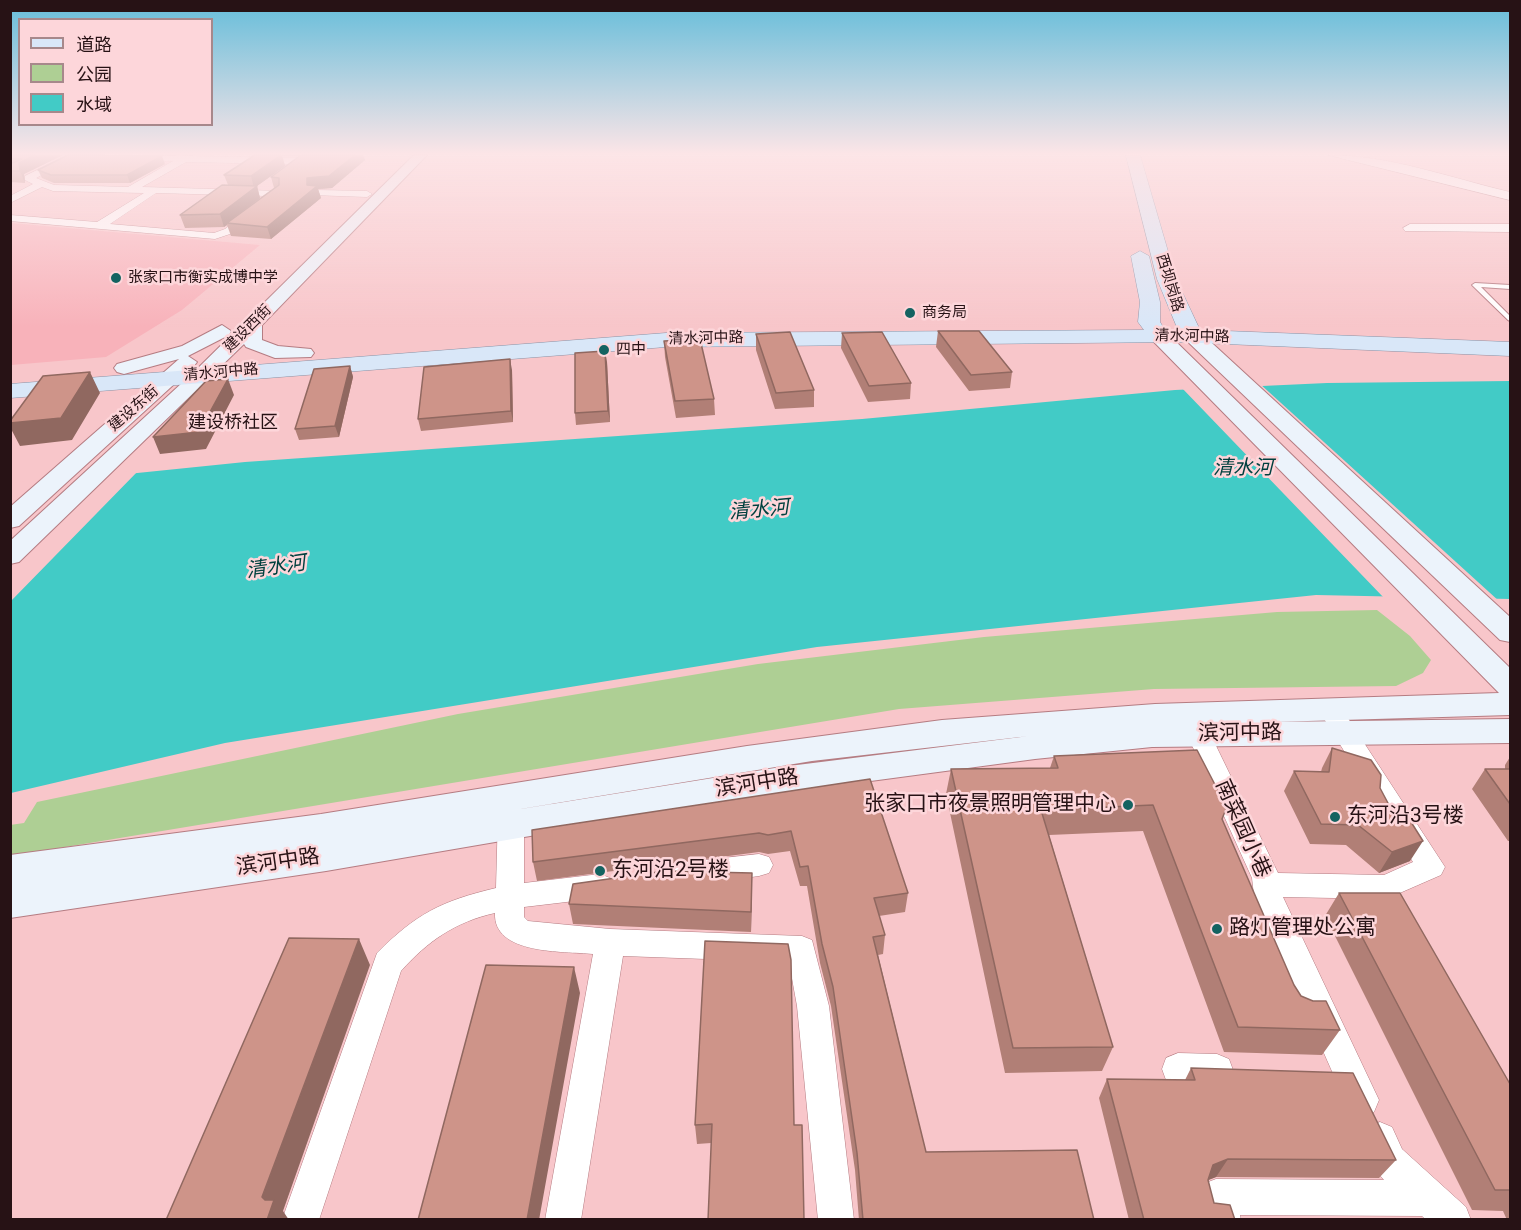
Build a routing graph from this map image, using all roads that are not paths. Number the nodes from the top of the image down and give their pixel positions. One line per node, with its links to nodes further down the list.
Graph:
1 (120, 212): 8 (street)
2 (254, 212): 8 (street)
3 (349, 212): 13 (main road, 建设西街)
4 (358, 212): 13 (main road, 建设西街)
5 (1137, 212): 14 (main road, 西坝岗路)
6 (1149, 212): 14 (main road, 西坝岗路)
7 (10, 218): 8 (street)
8 (97, 227)
9 (1410, 228): 10 (street)
10 (1510, 228)
11 (1510, 287): 12 (lane)
12 (1510, 319)
13 (236, 323): 19 (main road); 20 (main road, 建设西街); 20 (main road, 建设西街); 23 (main road)
14 (1176, 326): 15 (main road, 清水河中路); 15 (main road); 16 (main road, 清水河中路); 22 (main road); 31 (main road)
15 (1110, 328): 19 (main road, 清水河中路); 21 (main road, 清水河中路)
16 (1257, 331): 17 (main road, 清水河中路); 18 (main road, 清水河中路); 22 (main road)
17 (1510, 336)
18 (1510, 349)
19 (304, 353): 20 (main road, 清水河中路)
20 (194, 369): 21 (main road, 清水河中路); 23 (main road, 清水河中路); 26 (main road, 建设东街); 27 (main road, 建设东街)
21 (258, 370): 26 (main road)
22 (1232, 374): 30 (main road)
23 (117, 375): 24 (main road, 清水河中路); 25 (main road, 清水河中路); 27 (main road)
24 (10, 378)
25 (10, 391)
26 (168, 407): 29 (main road, 建设东街)
27 (133, 410): 28 (main road, 建设东街)
28 (10, 521)
29 (10, 556)
30 (1506, 629)
31 (1510, 686)
32 (1510, 704): 33 (main road, 滨河中路)
33 (1337, 720): 34 (main road, 滨河中路); 35 (main road, 滨河中路); 40 (street)
34 (1194, 724): 36 (main road, 滨河中路); 40 (street, 南菜园小巷)
35 (1510, 731)
36 (511, 811): 39 (main road, 滨河中路); 41 (street); 42 (main road, 滨河中路)
37 (1226, 844): 44 (street)
38 (759, 865): 41 (street)
39 (10, 871)
40 (1267, 885): 44 (street, 南菜园小巷)
41 (507, 898): 43 (street); 50 (street)
42 (10, 902)
43 (610, 942): 51 (street); 52 (street)
44 (1320, 1009): 48 (street, 南菜园小巷)
45 (1178, 1069): 46 (street)
46 (1247, 1071)
47 (1316, 1073): 48 (street)
48 (1350, 1074): 49 (street, 南菜园小巷)
49 (1441, 1209): 53 (street)
50 (300, 1220)
51 (563, 1220)
52 (836, 1220)
53 (1223, 1220)

